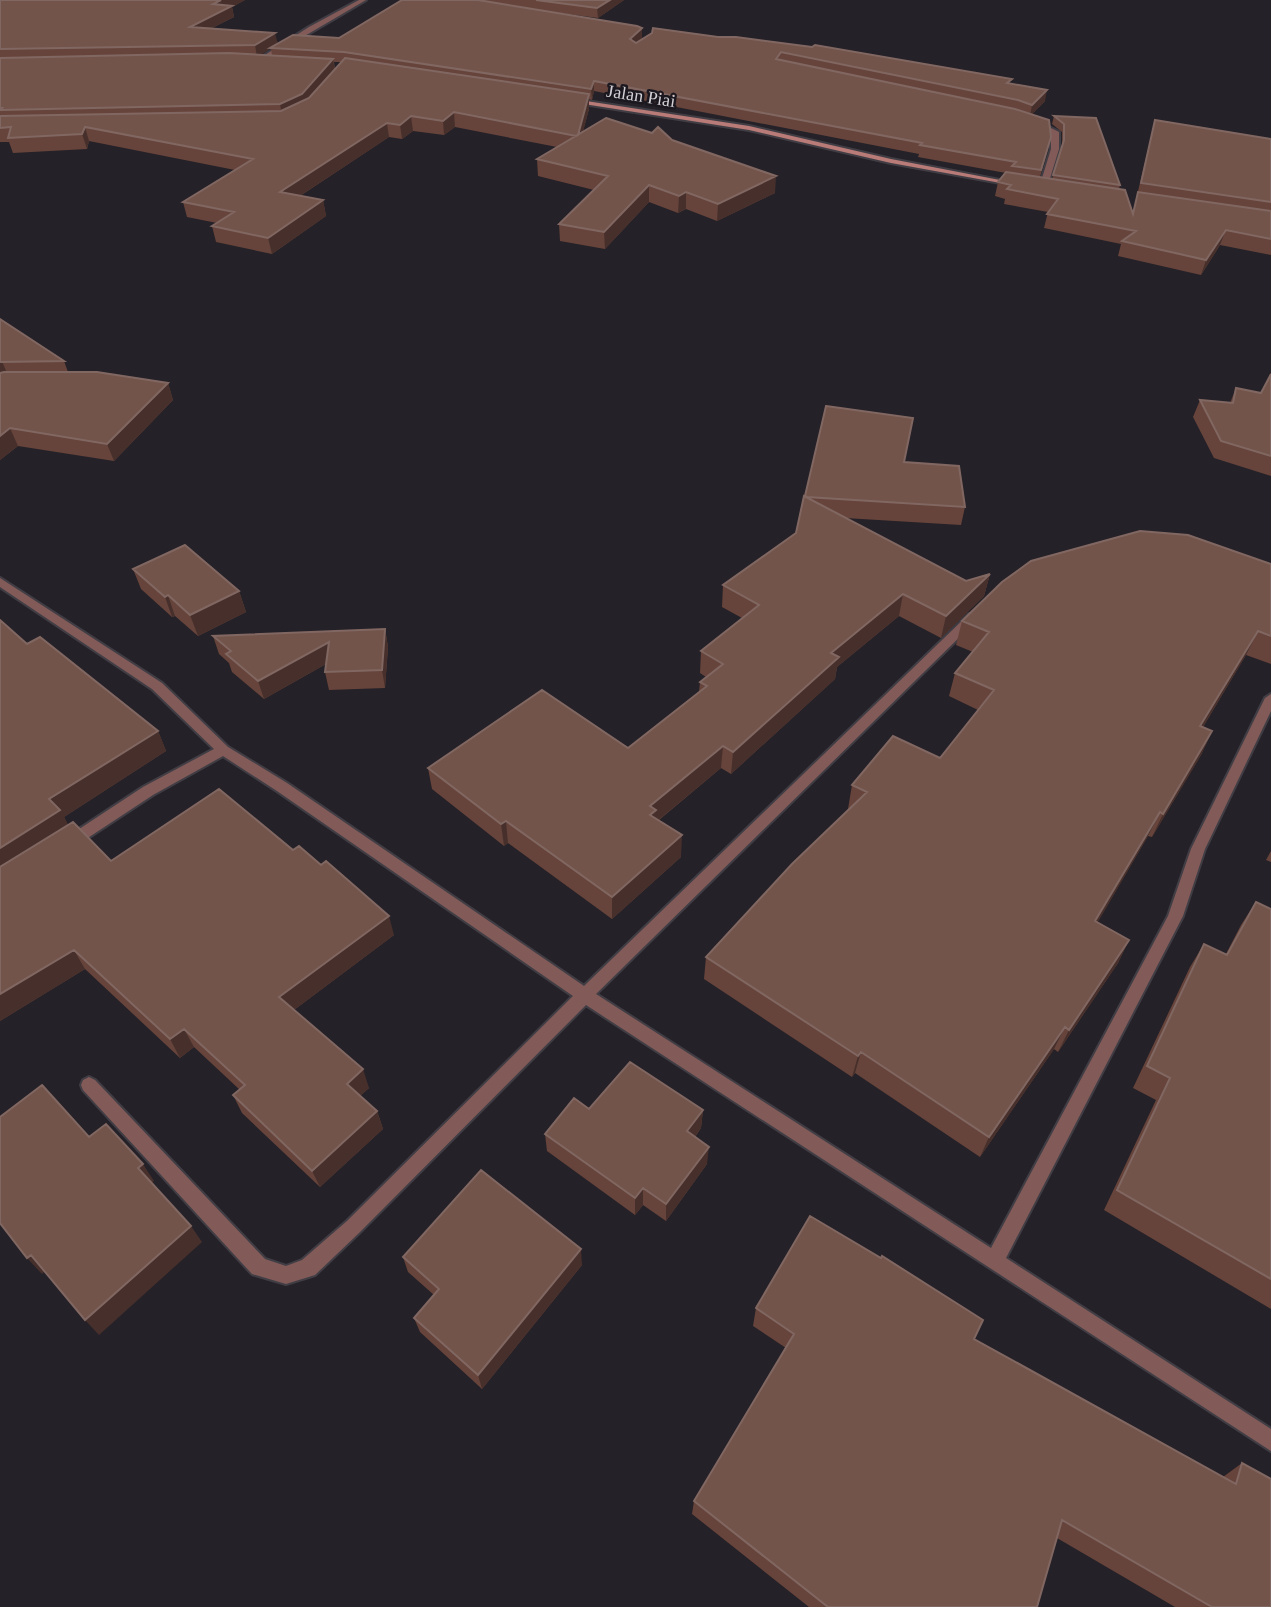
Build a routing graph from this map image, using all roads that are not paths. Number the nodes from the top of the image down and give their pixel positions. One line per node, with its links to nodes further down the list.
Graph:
1 (363, 0): 3 (street)
2 (246, 60): 3 (street)
3 (260, 60): 4 (street)
4 (273, 61)
5 (559, 99): 7 (street, Jalan Piai)
6 (1025, 118): 7 (street)
7 (1043, 188): 8 (street, Jalan Piai)
8 (1056, 190)
9 (0, 582): 12 (street)
10 (981, 610): 14 (street)
11 (1271, 698): 16 (street)
12 (223, 750): 13 (street); 14 (street)
13 (51, 854)
14 (584, 995): 15 (street); 16 (street)
15 (89, 1085)
16 (994, 1261): 17 (street)
17 (1271, 1441)

